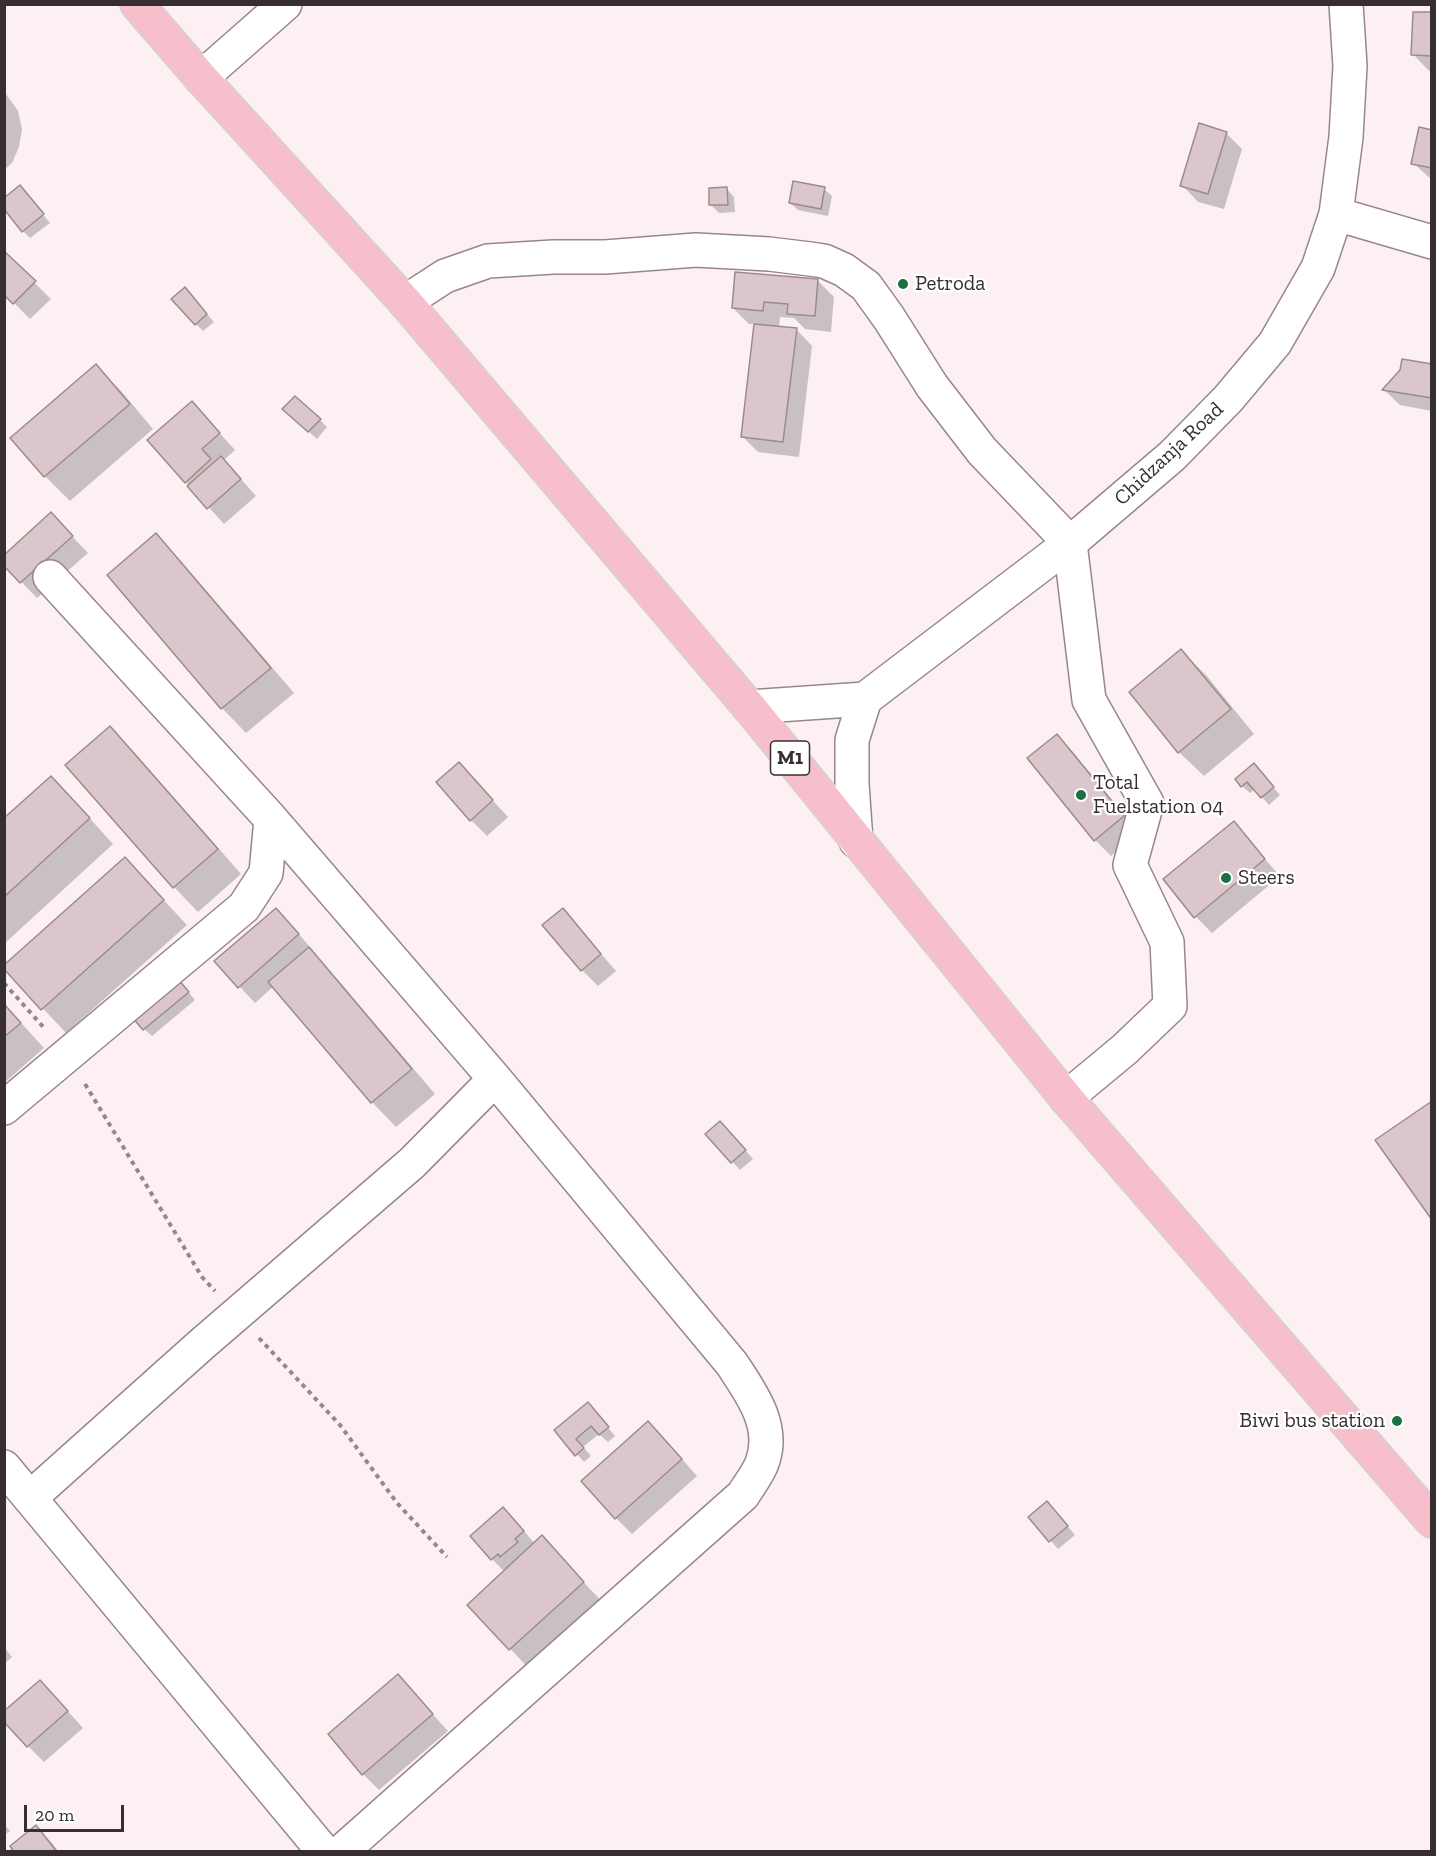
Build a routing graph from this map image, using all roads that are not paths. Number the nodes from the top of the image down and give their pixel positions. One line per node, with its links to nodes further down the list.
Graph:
1 (137, 4): 4 (highway, M1)
2 (285, 4): 4 (street)
3 (1346, 4): 5 (street, Chidzanja Road)
4 (201, 78): 7 (highway, M1)
5 (1336, 214): 6 (street); 8 (street, Chidzanja Road)
6 (1431, 242)
7 (405, 302): 8 (street); 11 (highway, M1)
8 (1070, 543): 10 (street, Chidzanja Road); 15 (street)
9 (50, 577): 12 (street)
10 (865, 699): 11 (street); 13 (street)
11 (749, 707): 13 (highway, M1)
12 (271, 819): 14 (street); 16 (street)
13 (856, 841): 15 (highway, M1)
14 (495, 1079): 18 (street); 21 (street)
15 (1066, 1098): 19 (highway, M1)
16 (4, 1108)
17 (4, 1467): 18 (street)
18 (31, 1497): 20 (street)
19 (1431, 1521)
20 (324, 1851)
21 (341, 1851)

